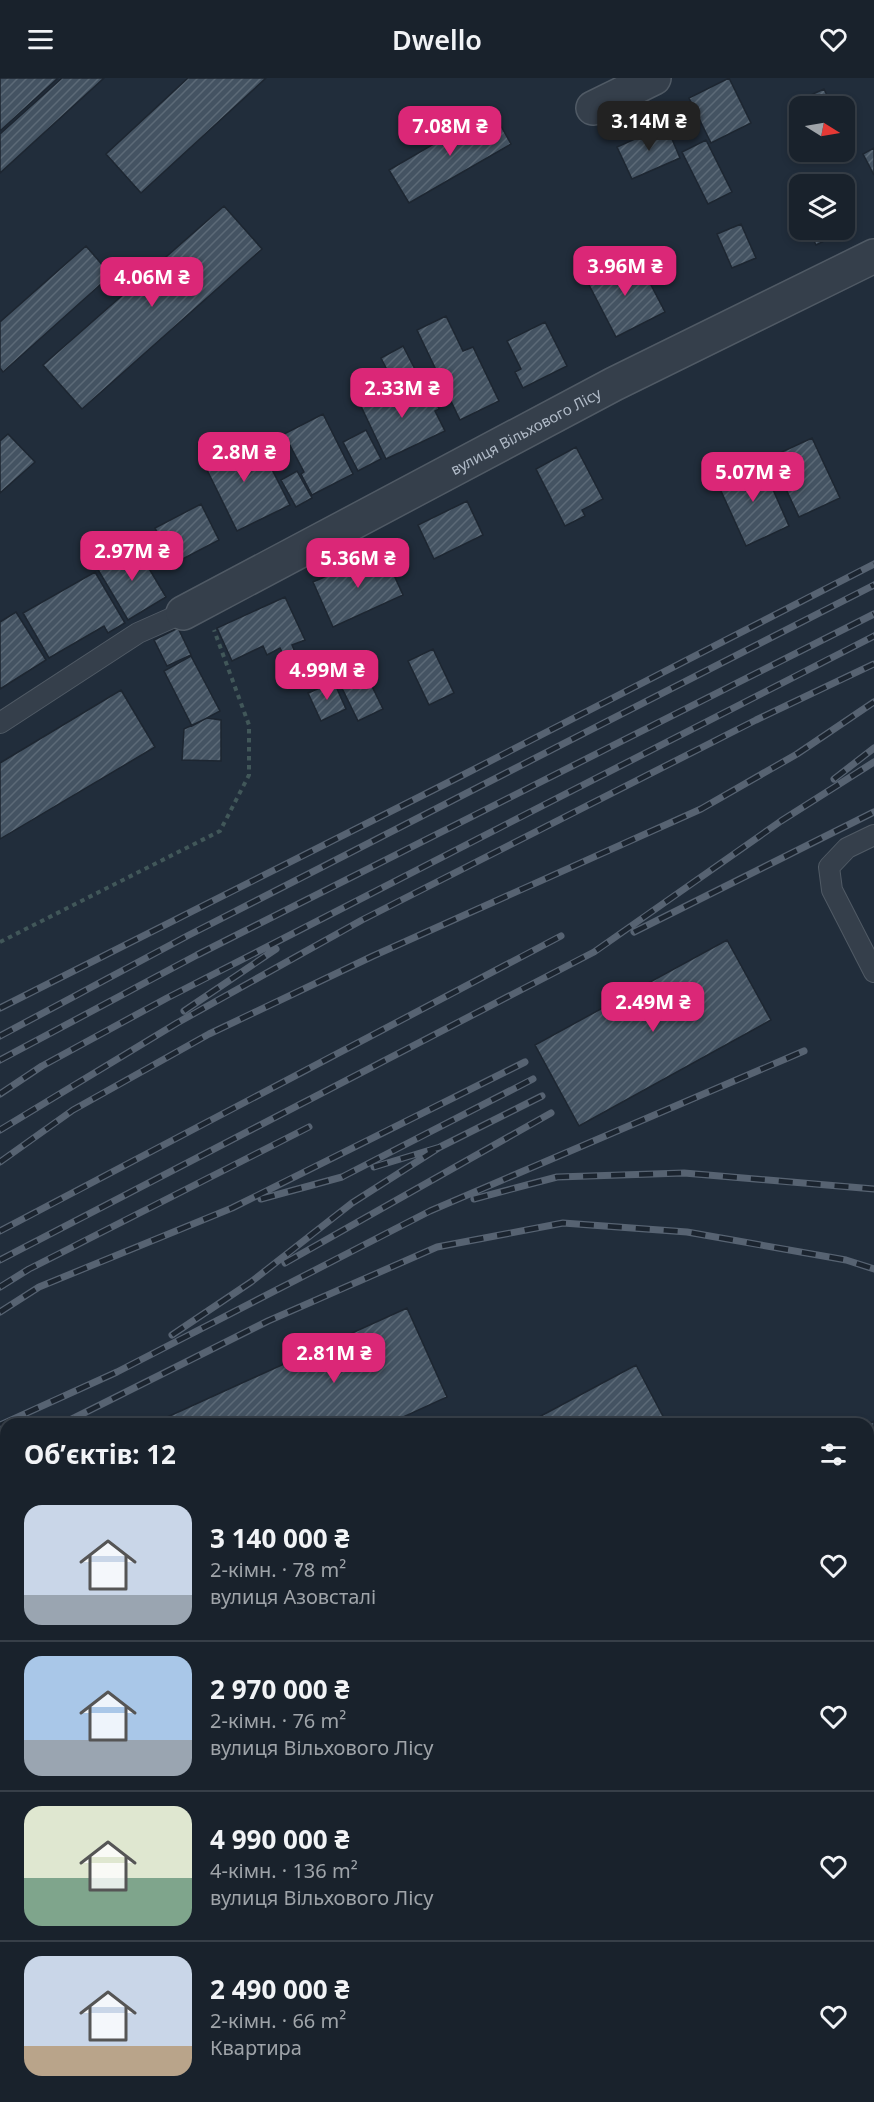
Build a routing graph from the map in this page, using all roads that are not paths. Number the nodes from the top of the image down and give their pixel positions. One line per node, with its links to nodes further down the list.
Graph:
1 (654, 78): 2 (street)
2 (593, 108)
3 (874, 256): 4 (street, вулиця Вільхового Лісу)
4 (193, 607): 5 (lane)
5 (0, 723)
6 (874, 835): 7 (lane)
7 (874, 972)

